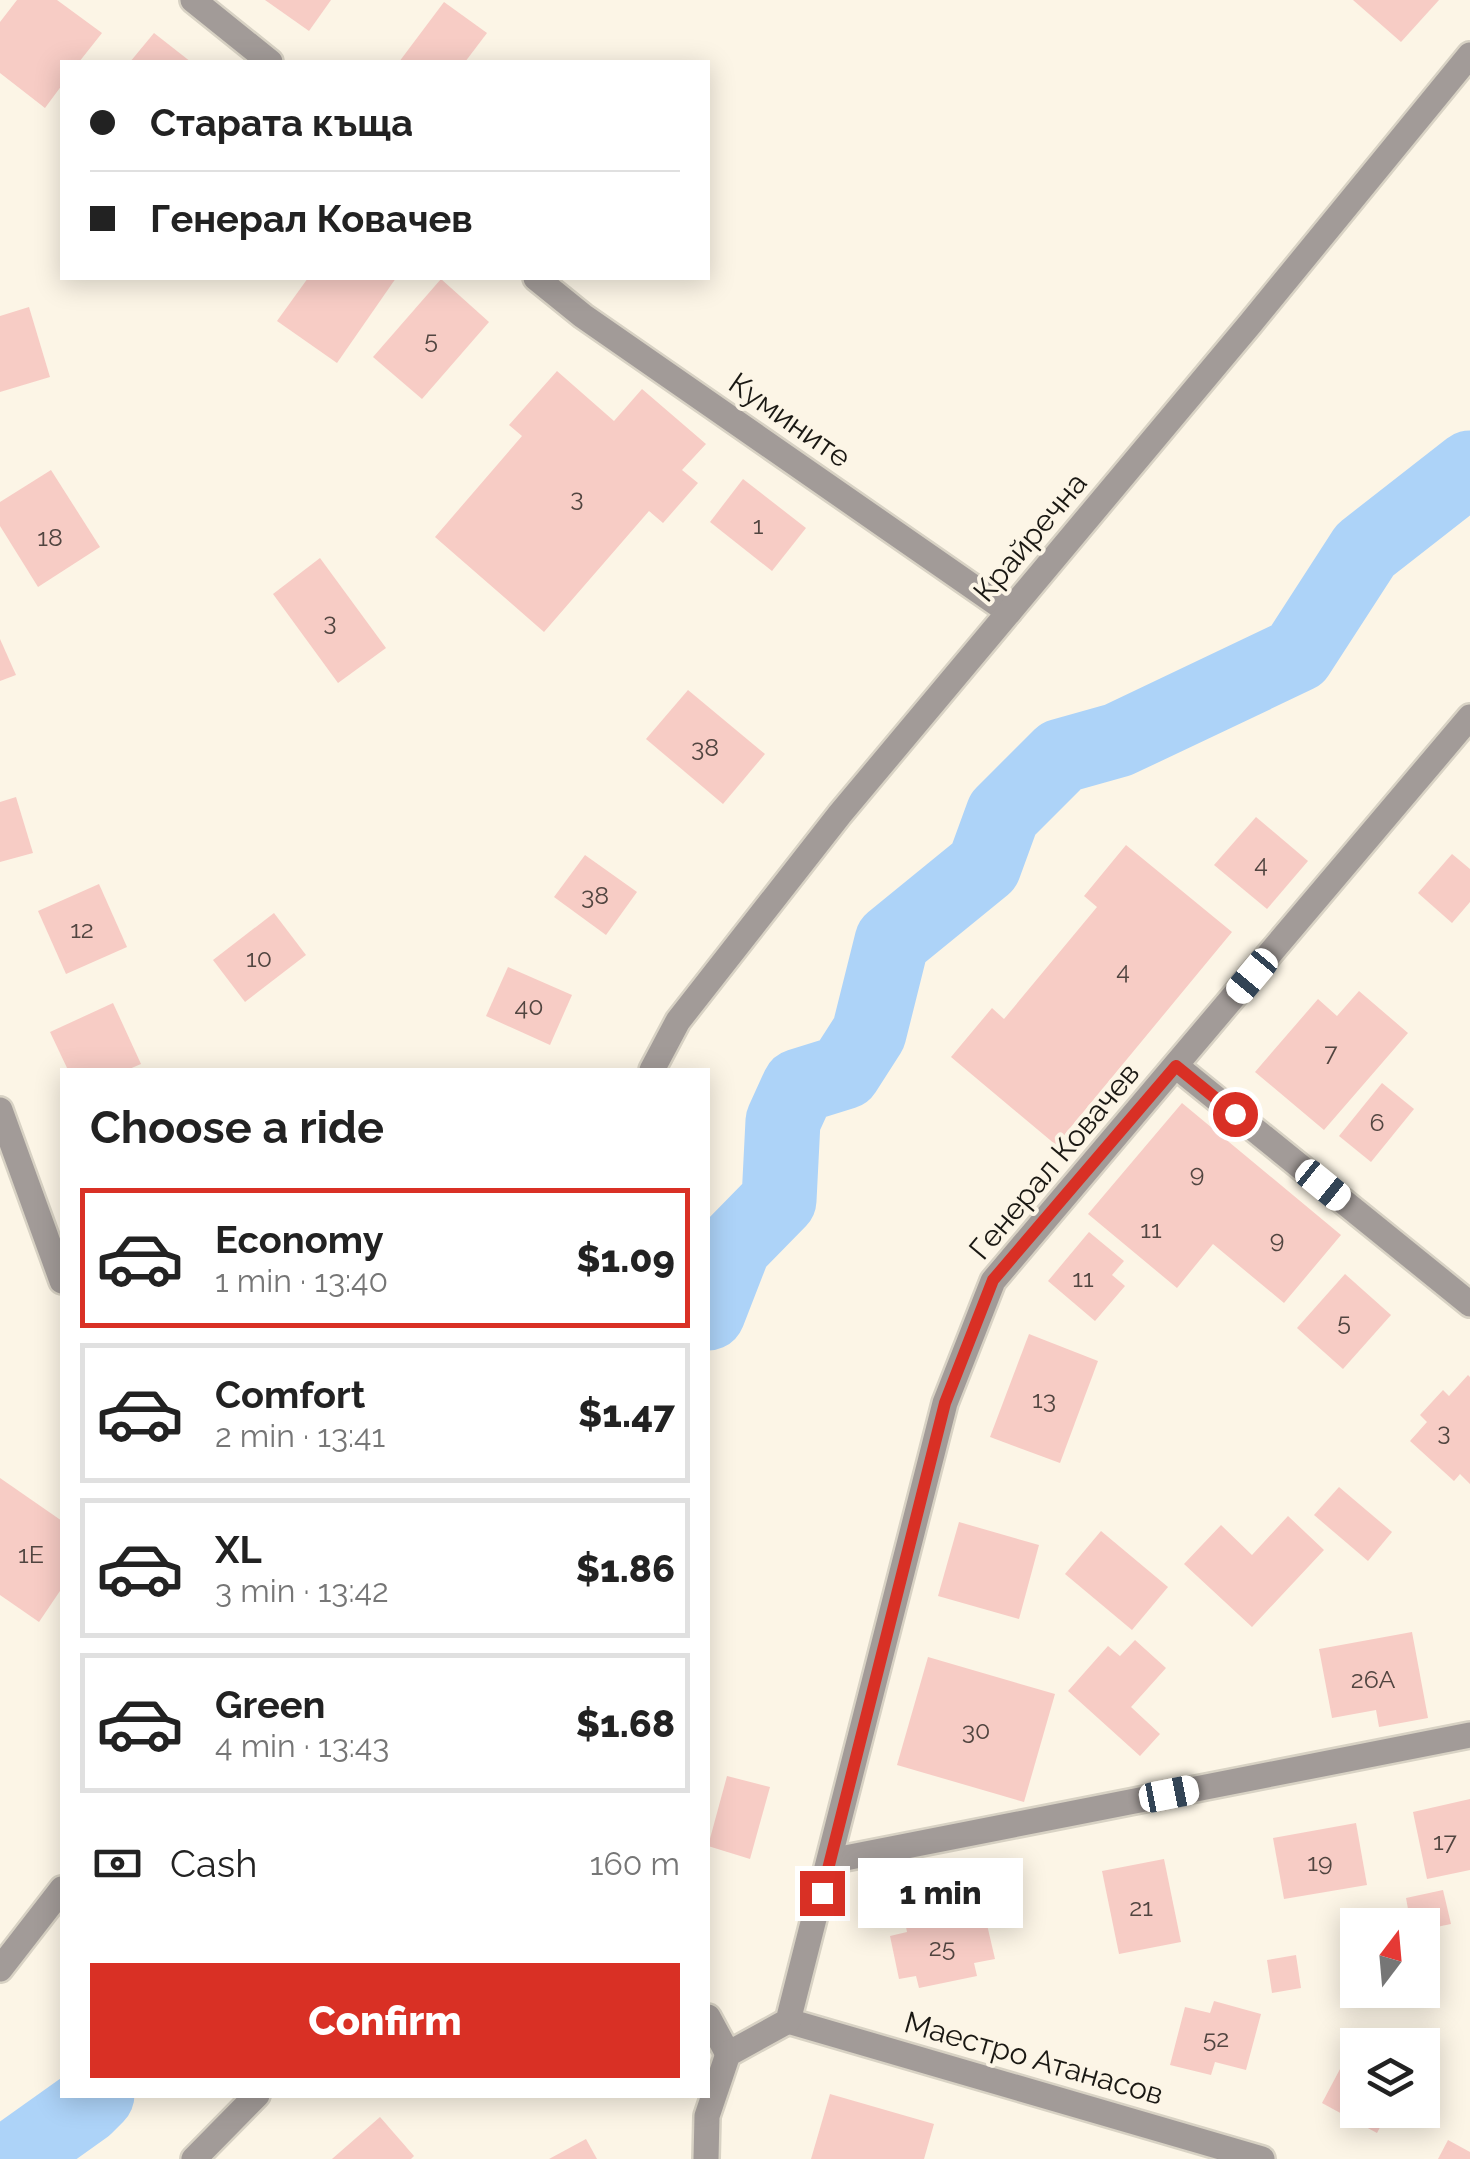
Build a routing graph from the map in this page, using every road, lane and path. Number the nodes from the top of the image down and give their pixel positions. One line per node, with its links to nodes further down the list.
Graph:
1 (193, 0): 3 (street)
2 (1470, 55): 5 (street, Крайречна)
3 (268, 60)
4 (538, 280): 5 (street, Кумините)
5 (1009, 612): 8 (street, Крайречна)
6 (1470, 717): 7 (street, Генерал Ковачев)
7 (1176, 1066): 11 (street); 13 (street, Генерал Ковачев)
8 (653, 1068)
9 (0, 1110): 10 (street)
10 (60, 1275)
11 (1470, 1304)
12 (1470, 1735): 13 (street)
13 (830, 1861): 17 (street, Генерал Ковачев)
14 (60, 1892): 15 (street)
15 (0, 1969)
16 (710, 2020): 18 (street)
17 (788, 2022): 18 (street); 22 (street, Маестро Атанасов)
18 (728, 2054): 21 (street)
19 (253, 2098): 20 (street)
20 (194, 2159)
21 (706, 2159)
22 (1262, 2159)

